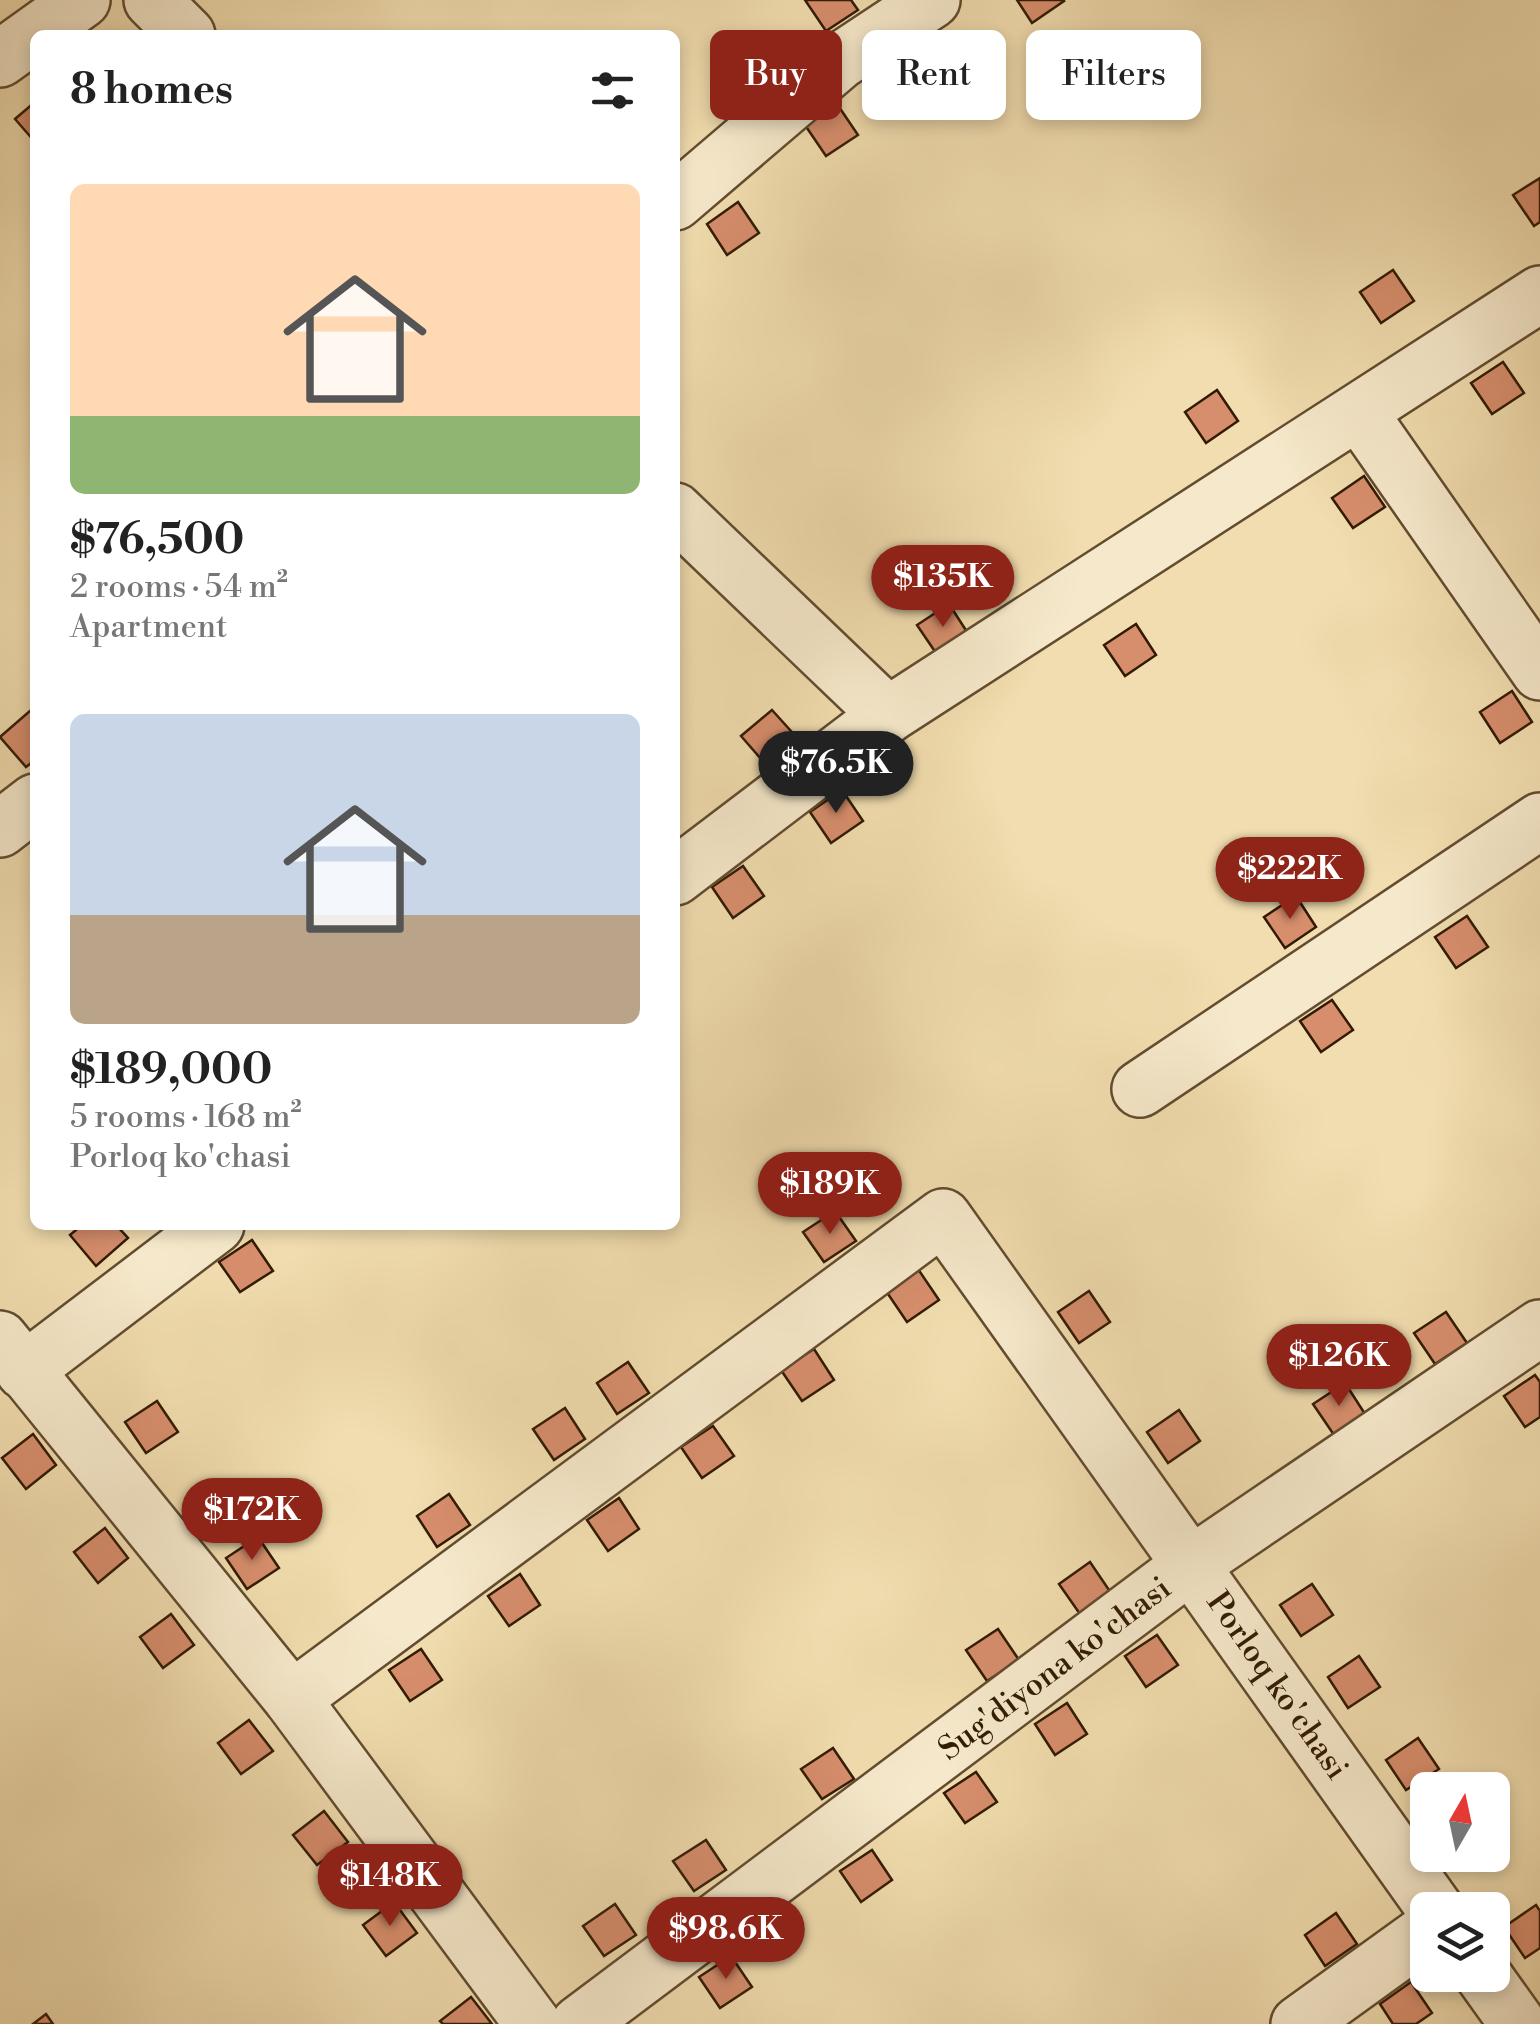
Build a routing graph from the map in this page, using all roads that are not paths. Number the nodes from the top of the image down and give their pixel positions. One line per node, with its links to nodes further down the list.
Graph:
1 (82, 0): 4 (street)
2 (152, 0): 5 (street)
3 (932, 0): 8 (street)
4 (40, 30)
5 (182, 30)
6 (30, 37): 7 (street)
7 (0, 59)
8 (680, 198)
9 (1540, 294): 10 (street)
10 (1360, 414): 12 (street); 13 (street)
11 (680, 516): 13 (street)
12 (1540, 672)
13 (888, 715): 17 (street)
14 (30, 806): 16 (street)
15 (1540, 821): 18 (street)
16 (0, 829)
17 (680, 872)
18 (1140, 1090)
19 (208, 1230): 21 (street)
20 (1540, 1328): 22 (street, Sug'diyona ko'chasi)
21 (12, 1355): 23 (street)
22 (1192, 1564): 23 (street, Porloq ko'chasi); 24 (street, Porloq ko'chasi); 28 (street, Sug'diyona ko'chasi)
23 (292, 1699): 27 (street)
24 (1423, 1892)
25 (1410, 1944): 29 (street)
26 (1495, 1992): 30 (street)
27 (533, 2024)
28 (578, 2024)
29 (1299, 2024)
30 (1518, 2024)

